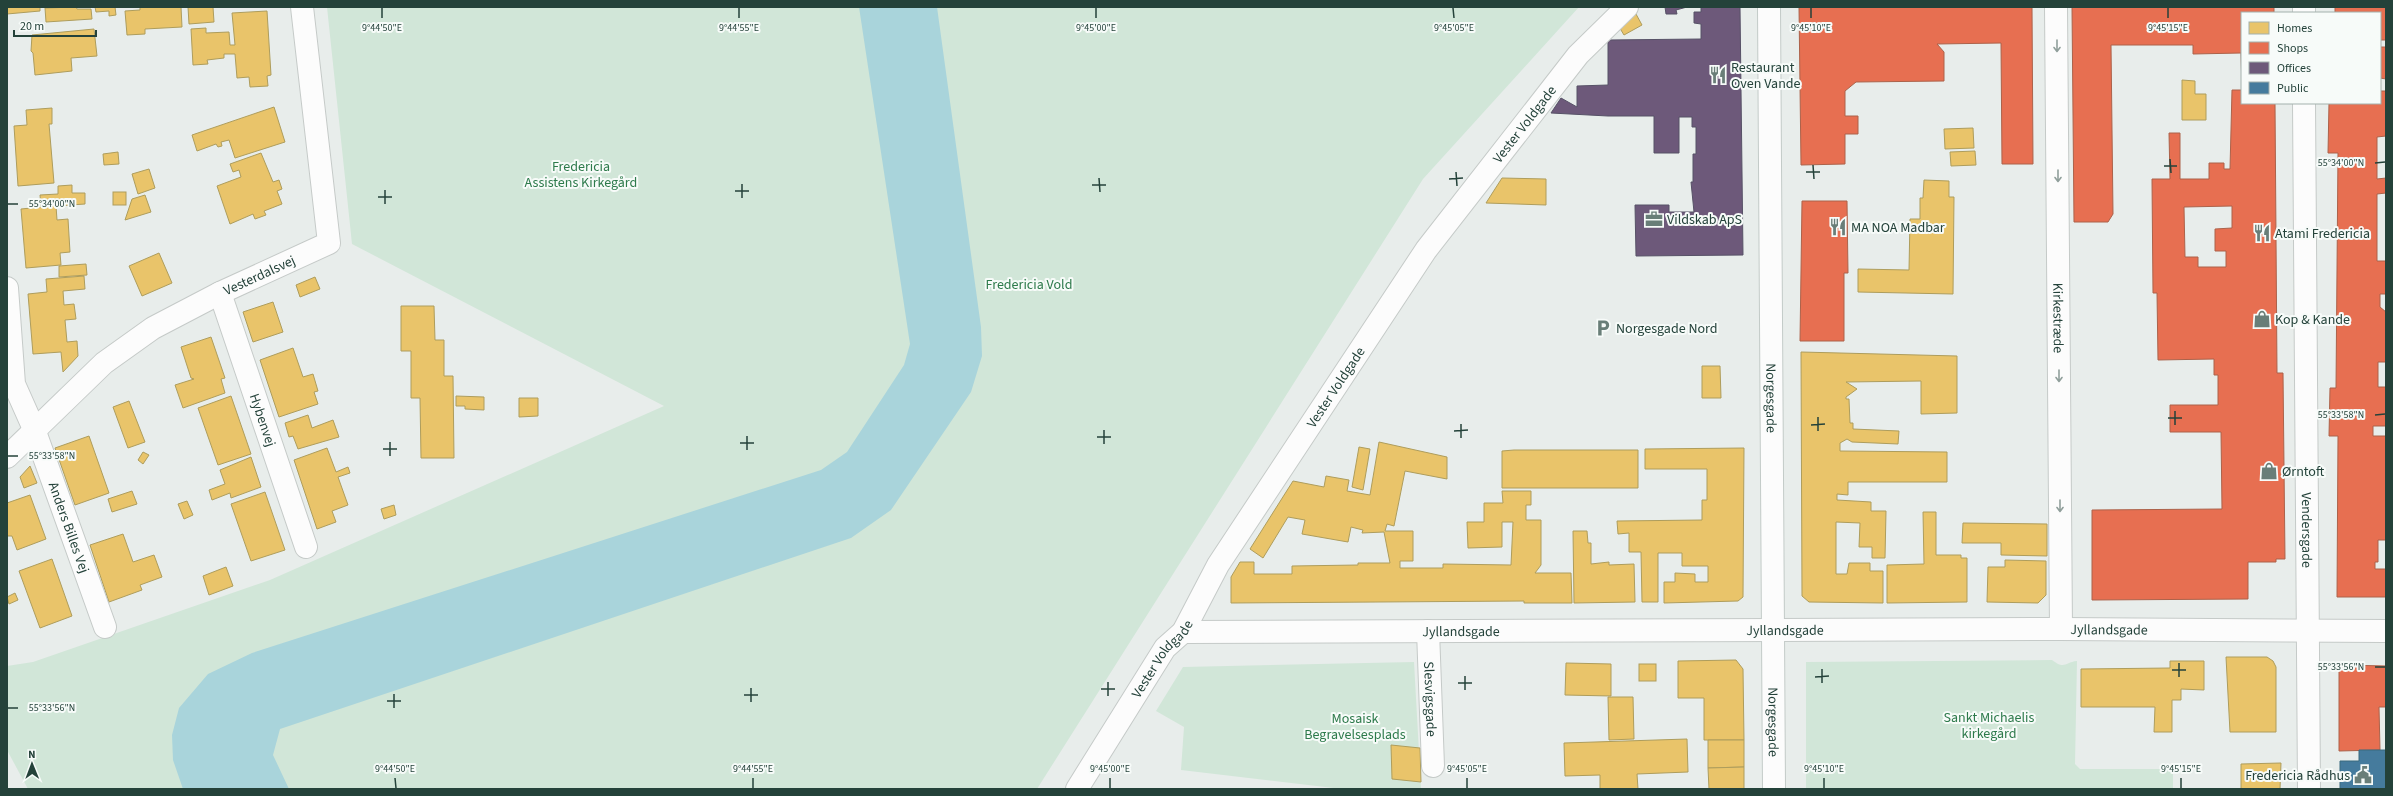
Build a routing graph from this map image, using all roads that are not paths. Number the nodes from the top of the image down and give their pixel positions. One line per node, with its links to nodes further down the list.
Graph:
1 (302, 7): 7 (street, Vesterdalsvej)
2 (1627, 7): 16 (street, Vester Voldgade)
3 (1769, 7): 17 (street, Norgesgade)
4 (2056, 7): 12 (street, Kirkestræde, one-way to 12)
5 (2304, 104): 14 (street, Vendersgade)
6 (7, 288): 8 (street, Anders Billes Vej)
7 (220, 293): 8 (street, Vesterdalsvej); 10 (street, Hybenvej)
8 (34, 429): 9 (street, Vesterdalsvej); 11 (street, Anders Billes Vej)
9 (7, 457)
10 (306, 547)
11 (105, 627)
12 (2061, 629): 14 (street, Jyllandsgade); 17 (street, Jyllandsgade)
13 (1428, 631): 16 (street, Jyllandsgade); 17 (street, Jyllandsgade); 18 (street, Slesvigsgade)
14 (2309, 631): 15 (street, Jyllandsgade); 21 (street, Vendersgade)
15 (2386, 631)
16 (1183, 632): 19 (street, Vester Voldgade)
17 (1773, 632): 20 (street, Norgesgade)
18 (1432, 766)
19 (1076, 789)
20 (1774, 789)
21 (2309, 789)

